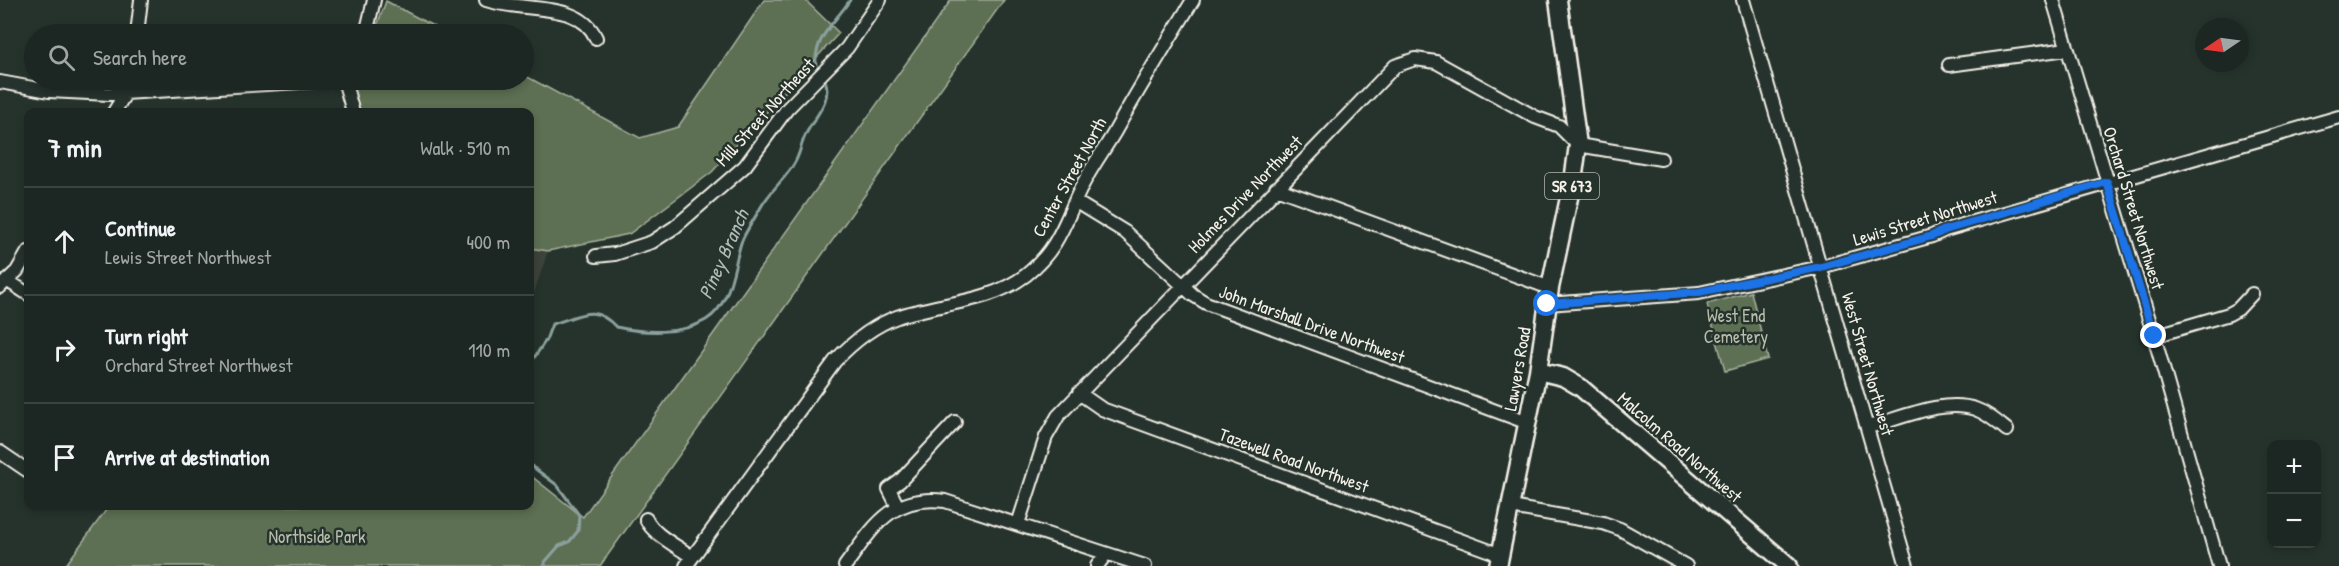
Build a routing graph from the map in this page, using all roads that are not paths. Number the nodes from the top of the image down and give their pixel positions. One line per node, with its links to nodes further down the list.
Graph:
1 (141, 0): 9 (street)
2 (374, 0): 10 (street)
3 (486, 0): 11 (street)
4 (880, 0): 29 (street, Mill Street Northeast)
5 (1193, 0): 28 (street, Center Street North)
6 (1558, 0): 24 (main road, Lawyers Road / SR 673)
7 (1743, 0): 31 (street, West Street Northwest)
8 (2053, 0): 12 (street, Orchard Street Northwest)
9 (138, 24)
10 (368, 24)
11 (596, 38)
12 (2067, 49): 13 (street); 26 (street, Orchard Street Northwest)
13 (1949, 65)
14 (0, 81): 15 (street)
15 (24, 86)
16 (44, 90): 20 (street)
17 (126, 90): 20 (street)
18 (184, 90): 20 (street)
19 (347, 90): 22 (street)
20 (125, 94): 21 (street)
21 (116, 108)
22 (351, 108)
23 (2339, 117): 26 (street, Lewis Street Northwest)
24 (1578, 145): 25 (street); 27 (street, Holmes Drive Northwest); 36 (main road, Lawyers Road / SR 673)
25 (1660, 159)
26 (2107, 182): 31 (street, Lewis Street Northwest); 37 (street, Orchard Street Northwest)
27 (1276, 188): 33 (street, Holmes Drive Northwest); 36 (street)
28 (1076, 202): 33 (street, John Marshall Drive Northwest); 51 (street, Center Street North)
29 (596, 256)
30 (24, 257): 32 (street)
31 (1821, 267): 36 (street, Lewis Street Northwest); 42 (street, West Street Northwest)
32 (4, 284): 34 (street)
33 (1182, 285): 39 (street, Holmes Drive Northwest); 41 (street, John Marshall Drive Northwest)
34 (24, 292)
35 (2252, 294): 37 (street)
36 (1548, 296): 38 (main road, Lawyers Road / SR 673)
37 (2154, 336): 59 (street, Orchard Street Northwest)
38 (1538, 371): 41 (main road, Lawyers Road / SR 673); 57 (main road, Malcolm Road Northwest)
39 (1079, 393): 49 (street, Holmes Drive Northwest); 52 (street, Tazewell Road Northwest)
40 (955, 422): 46 (street)
41 (1528, 423): 47 (main road, Lawyers Road / SR 673)
42 (1868, 427): 43 (street); 58 (street, West Street Northwest)
43 (2007, 430)
44 (0, 452): 45 (street)
45 (24, 468)
46 (898, 507): 49 (street); 53 (street)
47 (1511, 507): 52 (main road, Lawyers Road / SR 673); 56 (street)
48 (646, 519): 51 (street)
49 (1018, 524): 50 (street)
50 (1106, 554): 54 (street); 55 (street)
51 (689, 561)
52 (1500, 561)
53 (845, 566)
54 (1097, 566)
55 (1144, 566)
56 (1686, 566)
57 (1789, 566)
58 (1907, 566)
59 (2219, 566)

